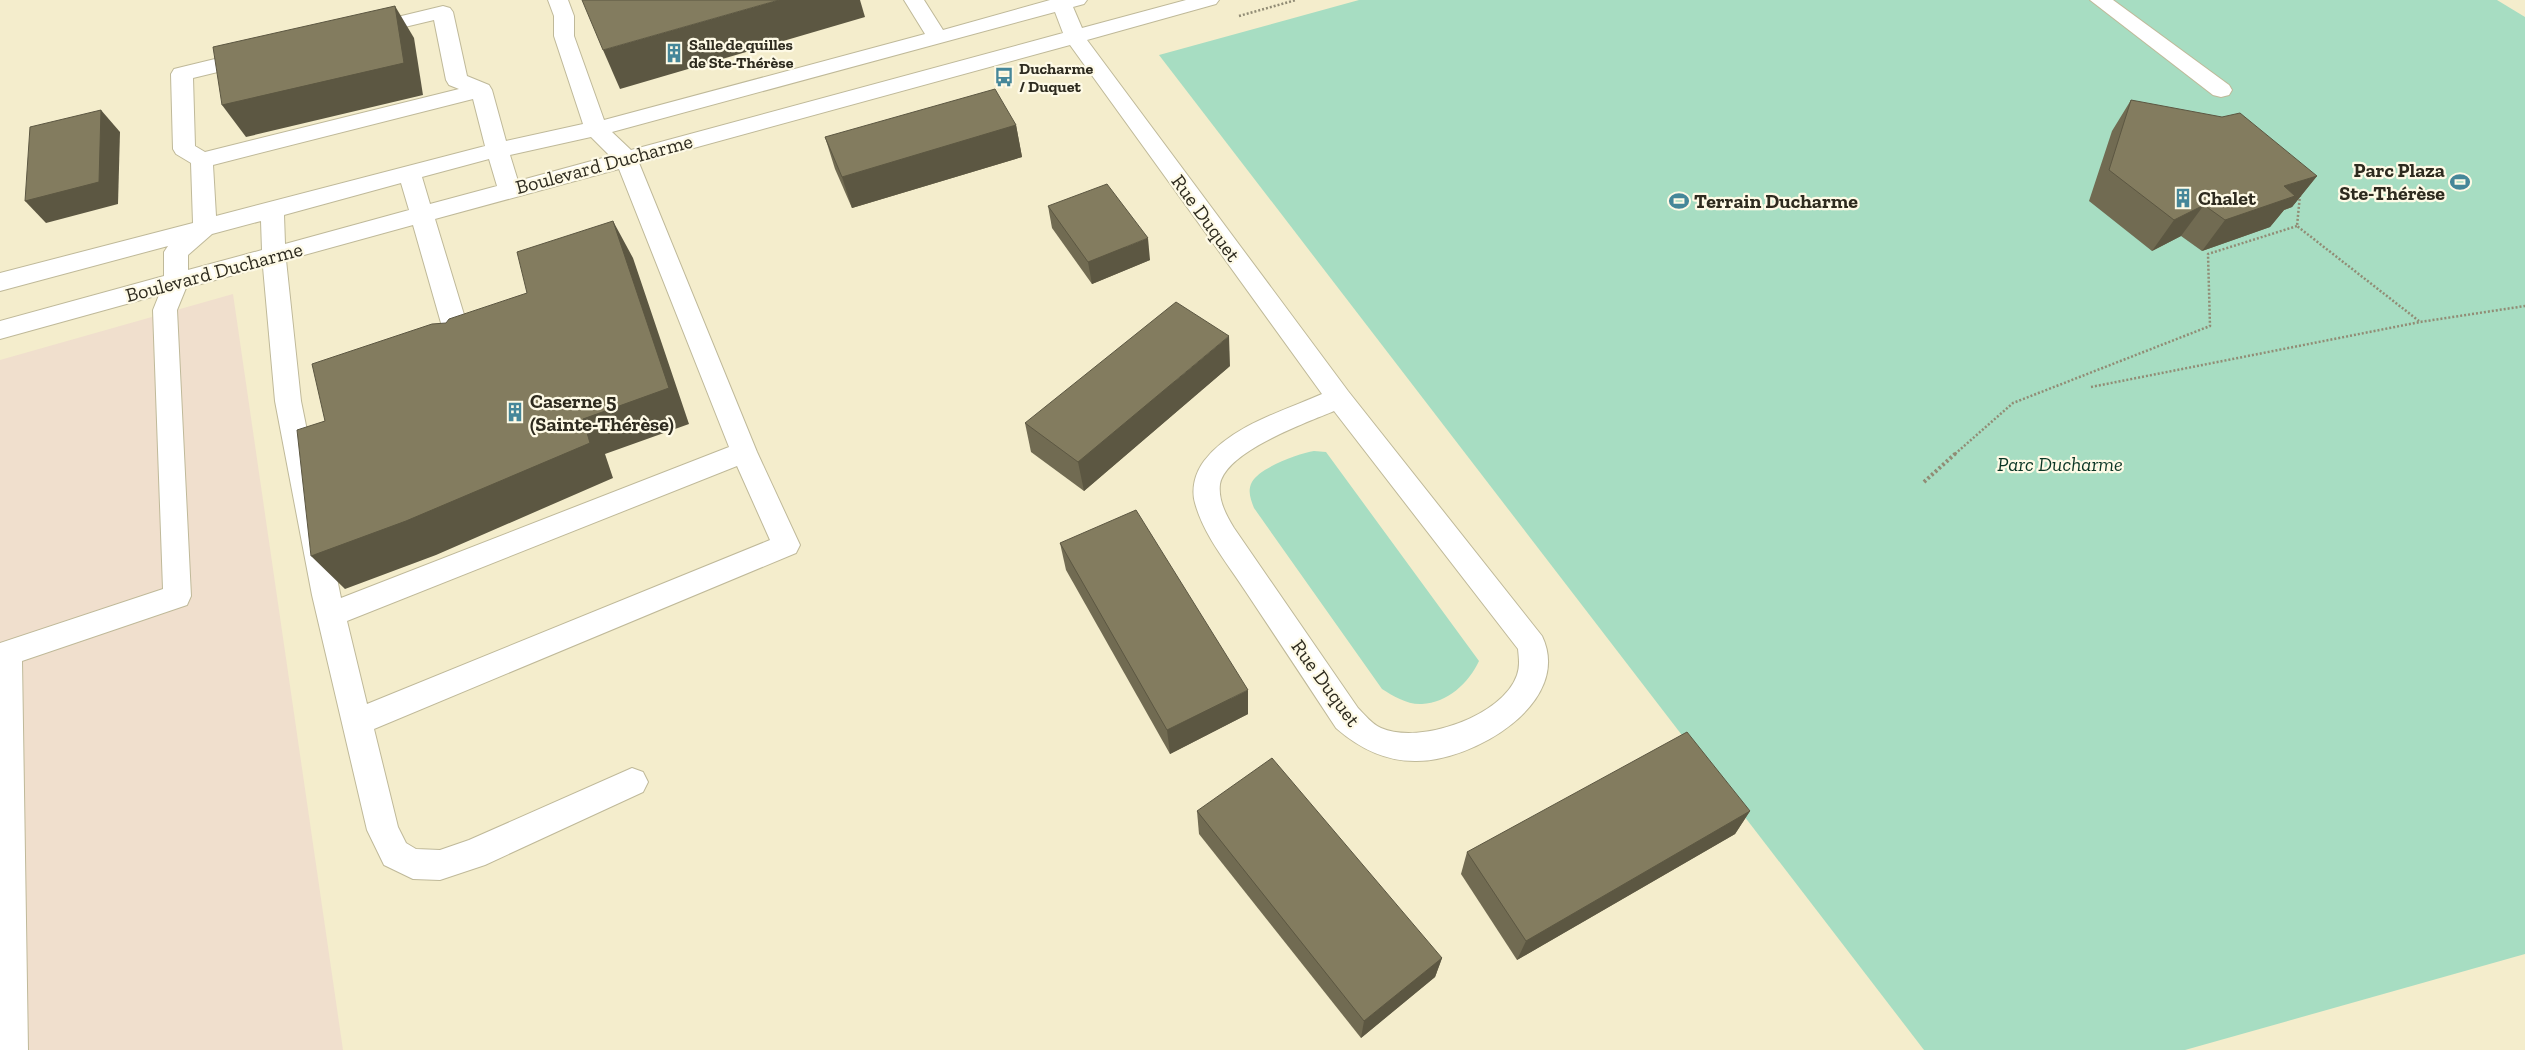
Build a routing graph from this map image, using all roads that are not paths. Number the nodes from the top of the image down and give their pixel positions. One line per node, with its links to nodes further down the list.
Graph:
1 (558, 0): 12 (street)
2 (914, 0): 7 (street)
3 (1210, 0): 8 (street, Boulevard Ducharme)
4 (2100, 0): 11 (street)
5 (1055, 3): 7 (street, Boulevard Ducharme); 8 (street, Rue Duquet)
6 (346, 35): 10 (street)
7 (937, 37): 12 (street, Boulevard Ducharme)
8 (1075, 37): 14 (street, Boulevard Ducharme); 26 (street, Rue Duquet)
9 (269, 53): 15 (street)
10 (481, 90): 13 (street); 15 (street)
11 (2221, 90)
12 (596, 129): 13 (street, Boulevard Ducharme); 14 (street)
13 (497, 150): 16 (street, Boulevard Ducharme); 17 (street)
14 (626, 158): 17 (street, Boulevard Ducharme); 27 (street)
15 (202, 160): 20 (street)
16 (410, 174): 18 (street, Boulevard Ducharme); 19 (street)
17 (508, 190): 19 (street, Boulevard Ducharme)
18 (272, 210): 20 (street, Boulevard Ducharme); 21 (street)
19 (421, 215): 21 (street, Boulevard Ducharme); 25 (street)
20 (205, 227): 22 (street, Boulevard Ducharme); 23 (street)
21 (274, 256): 23 (street, Boulevard Ducharme); 28 (street)
22 (0, 282)
23 (176, 282): 24 (street, Boulevard Ducharme); 29 (street)
24 (0, 330)
25 (462, 351)
26 (1339, 398): 26 (street, Rue Duquet)
27 (744, 452): 28 (street); 30 (street)
28 (330, 615): 30 (street)
29 (3, 654): 32 (street)
30 (357, 722): 31 (street)
31 (632, 782)
32 (4, 827): 33 (street)
33 (5, 900): 34 (street)
34 (11, 1050)

